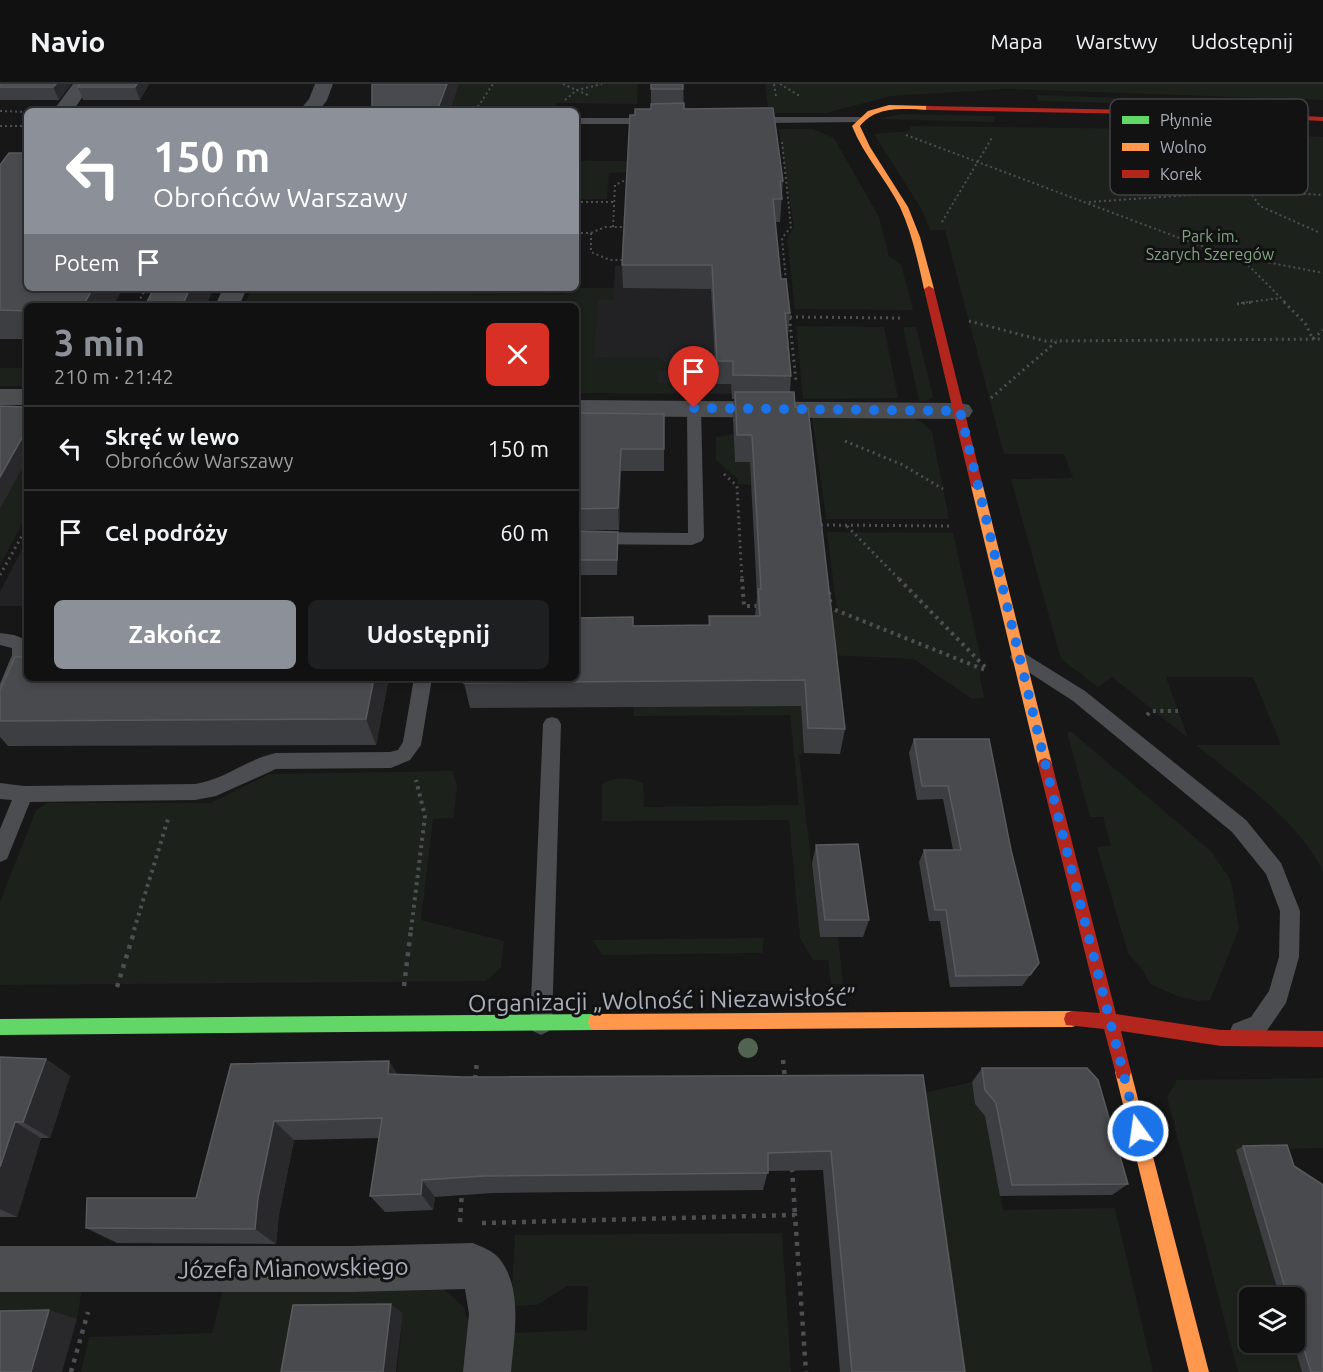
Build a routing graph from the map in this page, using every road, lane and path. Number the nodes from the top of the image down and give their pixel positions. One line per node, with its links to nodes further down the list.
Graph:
1 (82, 84): 4 (street)
2 (324, 84): 5 (street)
3 (493, 84): 6 (path)
4 (65, 108)
5 (311, 108)
6 (477, 108)
7 (0, 111): 9 (path)
8 (1110, 111): 15 (street)
9 (24, 112)
10 (1308, 118): 11 (street)
11 (1323, 119)
12 (661, 120): 16 (lane)
13 (745, 120): 14 (lane)
14 (779, 120): 15 (lane); 39 (path)
15 (858, 120): 35 (street)
16 (579, 121)
17 (0, 126): 18 (path)
18 (24, 126)
19 (995, 133): 21 (path)
20 (905, 135): 21 (path)
21 (978, 162): 29 (path); 35 (path)
22 (631, 177): 28 (path)
23 (1308, 194): 26 (path)
24 (1189, 195): 29 (path)
25 (1252, 195): 32 (path)
26 (1323, 195)
27 (579, 202): 28 (path)
28 (614, 202): 30 (path)
29 (1085, 202): 36 (path)
30 (613, 227): 31 (path); 34 (path)
31 (637, 227)
32 (1318, 232)
33 (579, 233): 34 (path)
34 (591, 233): 37 (path)
35 (916, 240): 44 (street)
36 (1240, 256): 38 (path); 40 (path)
37 (633, 260)
38 (1323, 273)
39 (788, 294)
40 (1281, 298): 41 (path); 47 (path)
41 (1238, 304)
42 (789, 306): 43 (path)
43 (790, 317): 44 (path); 54 (path)
44 (937, 318): 55 (street)
45 (959, 319): 49 (path)
46 (1323, 330): 47 (path)
47 (1313, 339): 48 (path); 49 (path)
48 (1323, 339)
49 (1057, 341): 55 (path)
50 (0, 397): 51 (street)
51 (24, 397)
52 (579, 408): 53 (street)
53 (694, 408): 54 (street); 62 (lane)
54 (803, 410): 55 (street); 57 (path)
55 (960, 411): 60 (street)
56 (717, 467): 65 (path)
57 (945, 490)
58 (819, 514): 59 (path)
59 (847, 526): 60 (path); 67 (path)
60 (988, 526): 69 (street)
61 (24, 532): 63 (path)
62 (579, 538)
63 (0, 575)
64 (828, 583): 67 (path)
65 (766, 606)
66 (820, 607): 67 (path)
67 (831, 607)
68 (0, 639): 71 (lane)
69 (1019, 657): 80 (street); 83 (lane)
70 (423, 681): 73 (lane)
71 (0, 705)
72 (552, 724): 81 (lane)
73 (404, 755): 75 (lane); 78 (path)
74 (0, 791): 76 (lane)
75 (176, 793): 76 (lane); 79 (path)
76 (24, 794): 77 (lane)
77 (0, 853)
78 (404, 991)
79 (115, 994)
80 (1110, 1021): 81 (street, Organizacji „Wolność i Niezawisłość”); 83 (street, Organizacji „Wolność i Niezawisłość”); 98 (street)
81 (541, 1024): 82 (street, Organizacji „Wolność i Niezawisłość”)
82 (0, 1027)
83 (1221, 1038): 84 (street, Organizacji „Wolność i Niezawisłość”)
84 (1323, 1039)
85 (783, 1060): 87 (path)
86 (477, 1062): 88 (path)
87 (785, 1084)
88 (474, 1089)
89 (792, 1160): 91 (path)
90 (462, 1184): 92 (path)
91 (795, 1215): 92 (path); 97 (path)
92 (458, 1244): 94 (street, Józefa Mianowskiego); 96 (street, Józefa Mianowskiego)
93 (0, 1269): 94 (street, Józefa Mianowskiego)
94 (100, 1269): 95 (path)
95 (71, 1372)
96 (487, 1372)
97 (806, 1372)
98 (1199, 1372)

